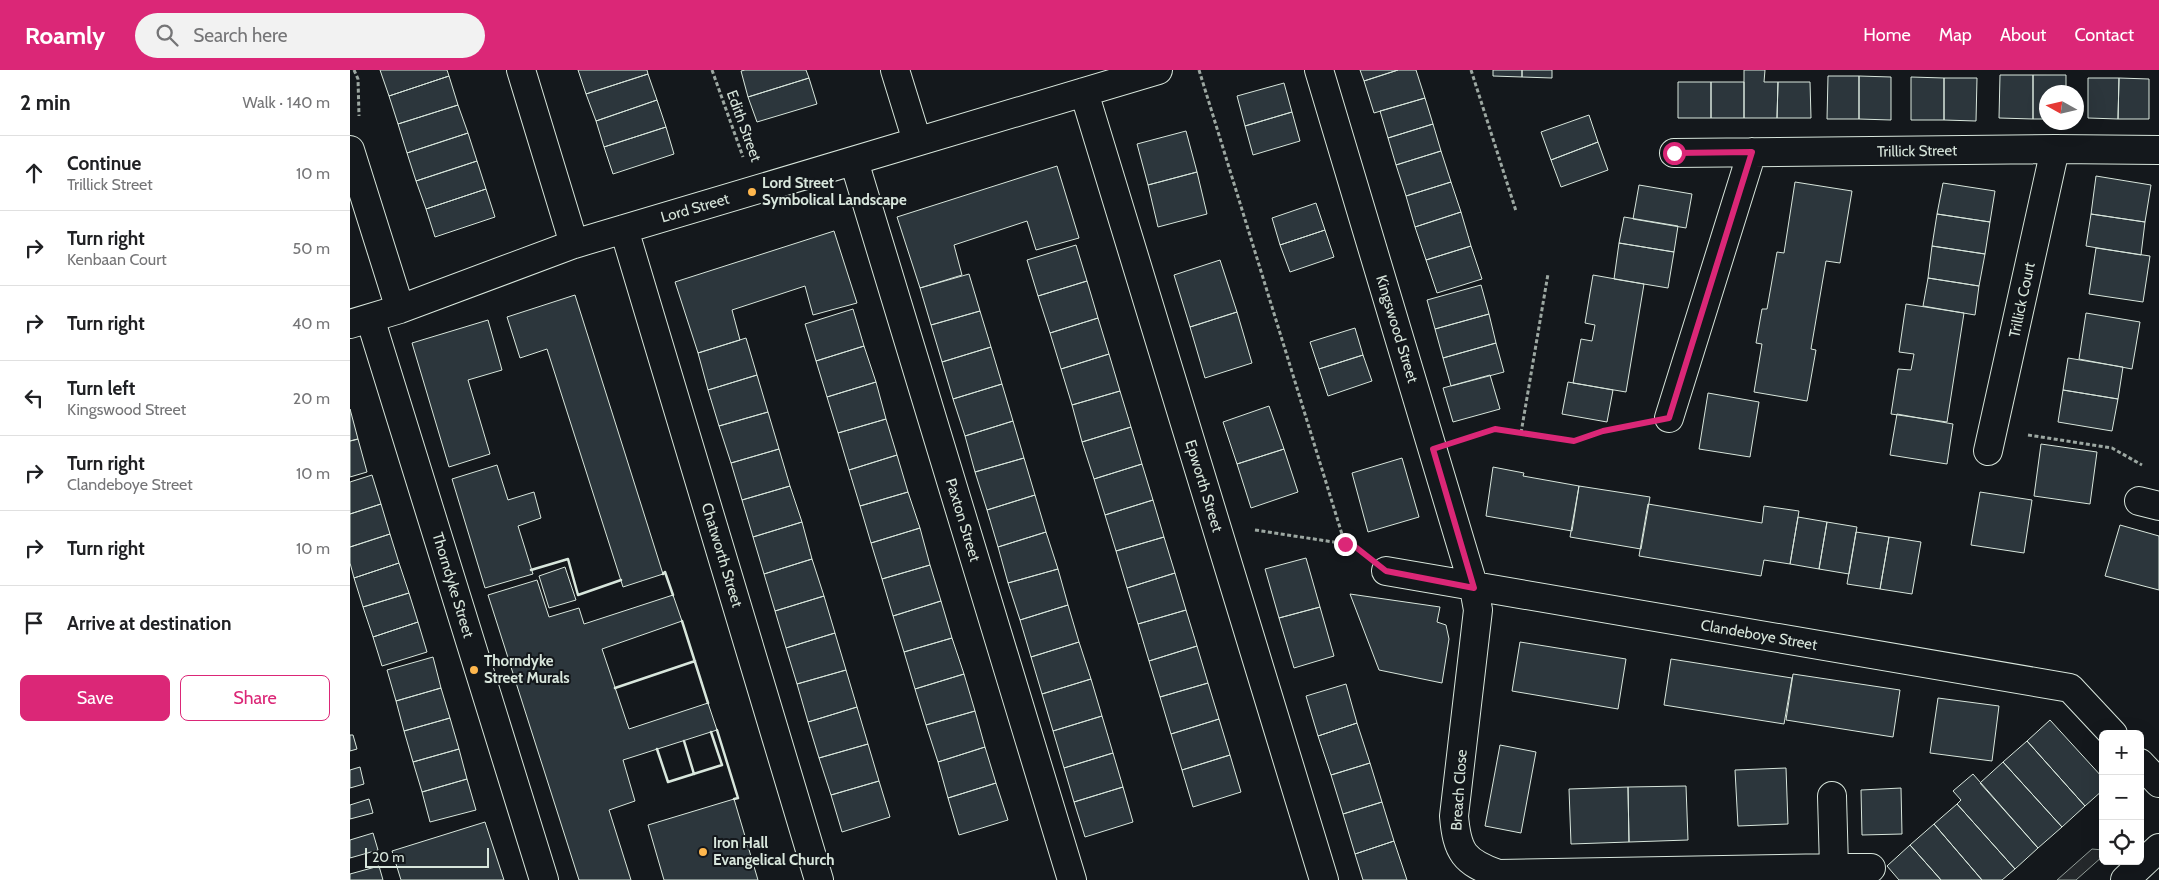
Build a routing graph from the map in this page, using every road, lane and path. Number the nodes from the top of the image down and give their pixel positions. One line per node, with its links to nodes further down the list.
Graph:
1 (354, 70): 13 (path)
2 (520, 70): 21 (street)
3 (712, 70): 18 (path, Edith Street)
4 (895, 70): 11 (street)
5 (1158, 70): 9 (street, Lord Street)
6 (1199, 70): 31 (path)
7 (1318, 70): 28 (street, Kingswood Street)
8 (1471, 70): 19 (path)
9 (1111, 77): 10 (street, Lord Street)
10 (1084, 92): 11 (street, Lord Street); 30 (street, Epworth Street)
11 (917, 141): 17 (street, Lord Street)
12 (2055, 149): 14 (street, Trillick Street); 15 (street, Trillick Street); 27 (street, Trillick Court)
13 (350, 150): 23 (street)
14 (2159, 150)
15 (1752, 152): 16 (street, Trillick Street); 25 (street)
16 (1674, 153)
17 (854, 161): 18 (street, Lord Street); 43 (street, Paxton Street)
18 (755, 190): 20 (street, Lord Street)
19 (1516, 211)
20 (624, 229): 21 (street, Lord Street); 42 (street, Chatworth Street)
21 (574, 244): 23 (street, Lord Street)
22 (1548, 274): 26 (path)
23 (400, 309): 24 (street, Lord Street)
24 (360, 321): 41 (street, Thorndyke Street)
25 (1669, 418): 26 (path)
26 (1521, 433): 28 (path)
27 (1991, 441): 29 (path)
28 (1433, 449): 33 (street, Kingswood Street)
29 (2149, 504)
30 (1216, 524): 31 (path); 44 (street, Epworth Street)
31 (1345, 544): 32 (path)
32 (1386, 571): 33 (street, Clandeboye Street)
33 (1474, 588): 34 (street, Clandeboye Street); 39 (street, Breach Close)
34 (2109, 730)
35 (2144, 767): 36 (street)
36 (2159, 783)
37 (1832, 796): 39 (street)
38 (2159, 848): 45 (street)
39 (1834, 868): 40 (street, Breach Close)
40 (1871, 868)
41 (544, 880)
42 (819, 880)
43 (1072, 880)
44 (1324, 880)
45 (2125, 880)

